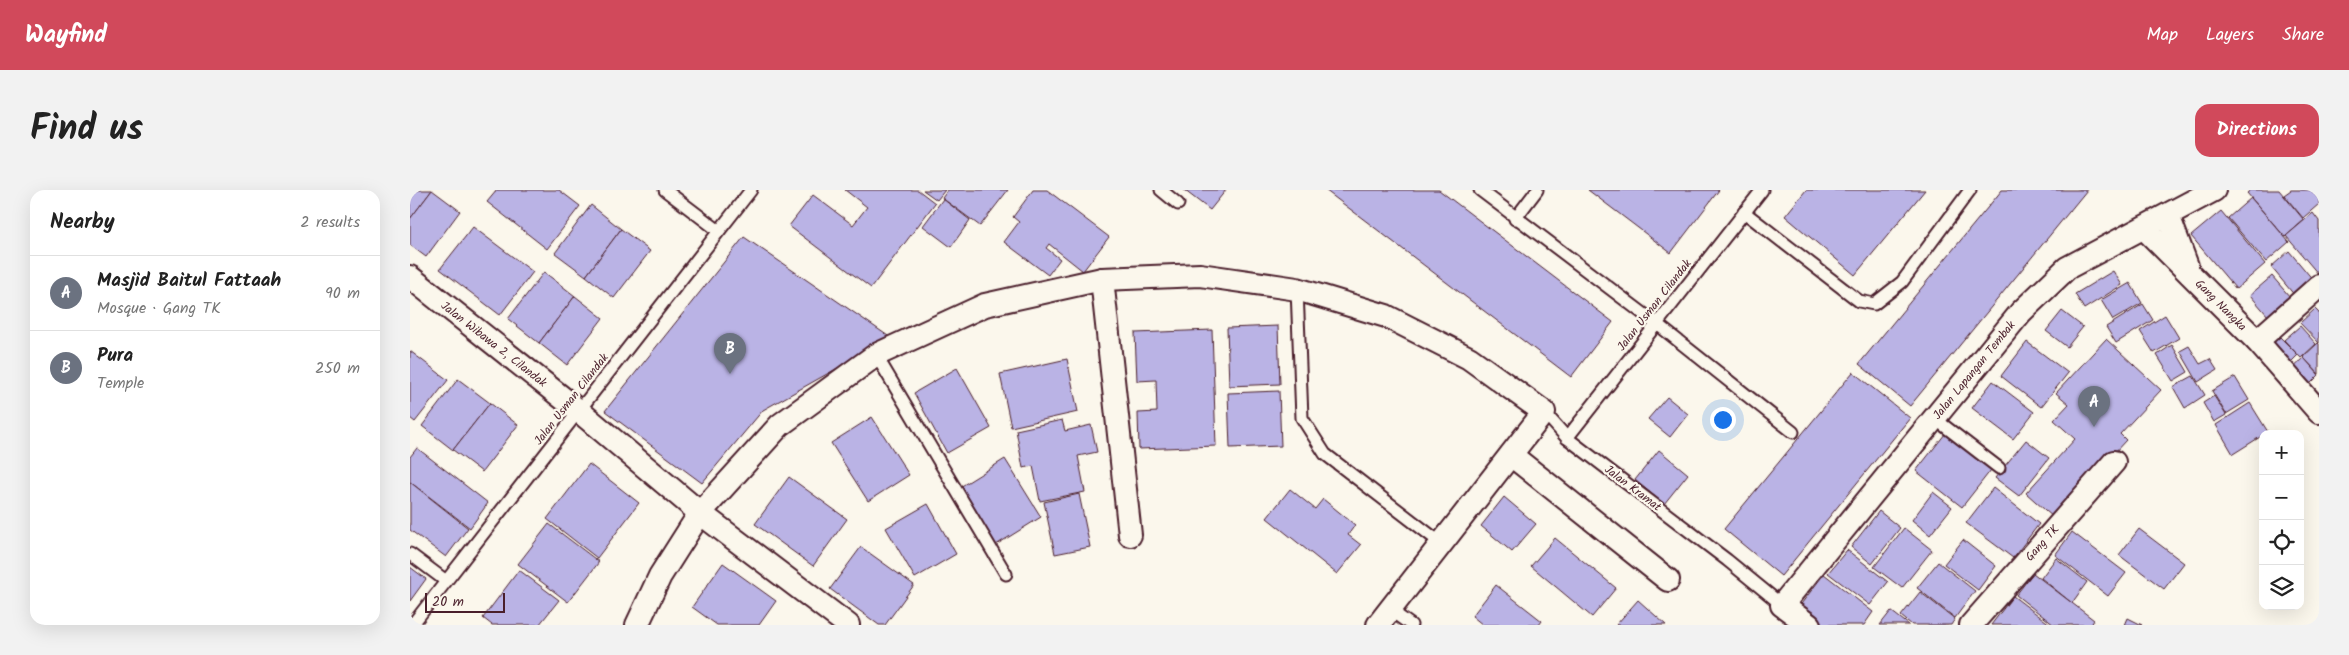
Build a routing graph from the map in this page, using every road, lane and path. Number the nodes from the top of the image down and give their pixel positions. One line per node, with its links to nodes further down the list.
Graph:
1 (665, 190): 14 (lane)
2 (751, 190): 14 (lane, Jalan Usman Cilandak)
3 (1161, 190): 9 (lane)
4 (1480, 190): 12 (lane)
5 (1537, 190): 12 (lane)
6 (1762, 190): 10 (lane, Jalan Usman Cilandak)
7 (1970, 190): 10 (lane)
8 (2214, 190): 11 (street, Jalan Lapangan Tembak)
9 (1178, 204)
10 (1744, 212): 20 (lane, Jalan Usman Cilandak)
11 (2168, 215): 13 (street, Jalan Lapangan Tembak); 15 (street, Gang Nangka)
12 (1515, 219): 20 (lane)
13 (2144, 228): 15 (street, Gang Nangka); 26 (street, Jalan Lapangan Tembak)
14 (719, 231): 23 (lane, Jalan Usman Cilandak)
15 (2190, 274): 21 (street, Gang Nangka)
16 (410, 277): 23 (street, Jalan Wibawa 2, Cilandak)
17 (1102, 279): 19 (street); 22 (street); 33 (street)
18 (2319, 286): 21 (street, Gang Nangka)
19 (1297, 289): 24 (street); 34 (lane)
20 (1657, 324): 27 (lane); 28 (lane, Jalan Usman Cilandak)
21 (2256, 341): 25 (street)
22 (876, 355): 32 (street); 36 (lane)
23 (579, 411): 32 (street, Jalan Wibawa 2, Cilandak); 38 (lane, Jalan Usman Cilandak)
24 (1544, 412): 28 (lane, Jalan Kramat); 29 (street)
25 (2319, 412)
26 (1934, 418): 31 (lane); 39 (street, Jalan Lapangan Tembak)
27 (1793, 432)
28 (1567, 438): 39 (lane, Jalan Kramat)
29 (1511, 454): 34 (street); 37 (street)
30 (2114, 462): 46 (street, Gang TK)
31 (1999, 468)
32 (700, 513): 42 (street); 43 (street, Jalan Wibawa 2, Cilandak)
33 (1130, 535)
34 (1442, 544): 40 (street)
35 (410, 554): 38 (lane)
36 (1006, 574)
37 (1668, 580)
38 (446, 581): 41 (lane, Jalan Usman Cilandak)
39 (1782, 605): 45 (street)
40 (1384, 617): 44 (lane)
41 (412, 625)
42 (637, 625)
43 (848, 625)
44 (1411, 625)
45 (1809, 625)
46 (1971, 625)

